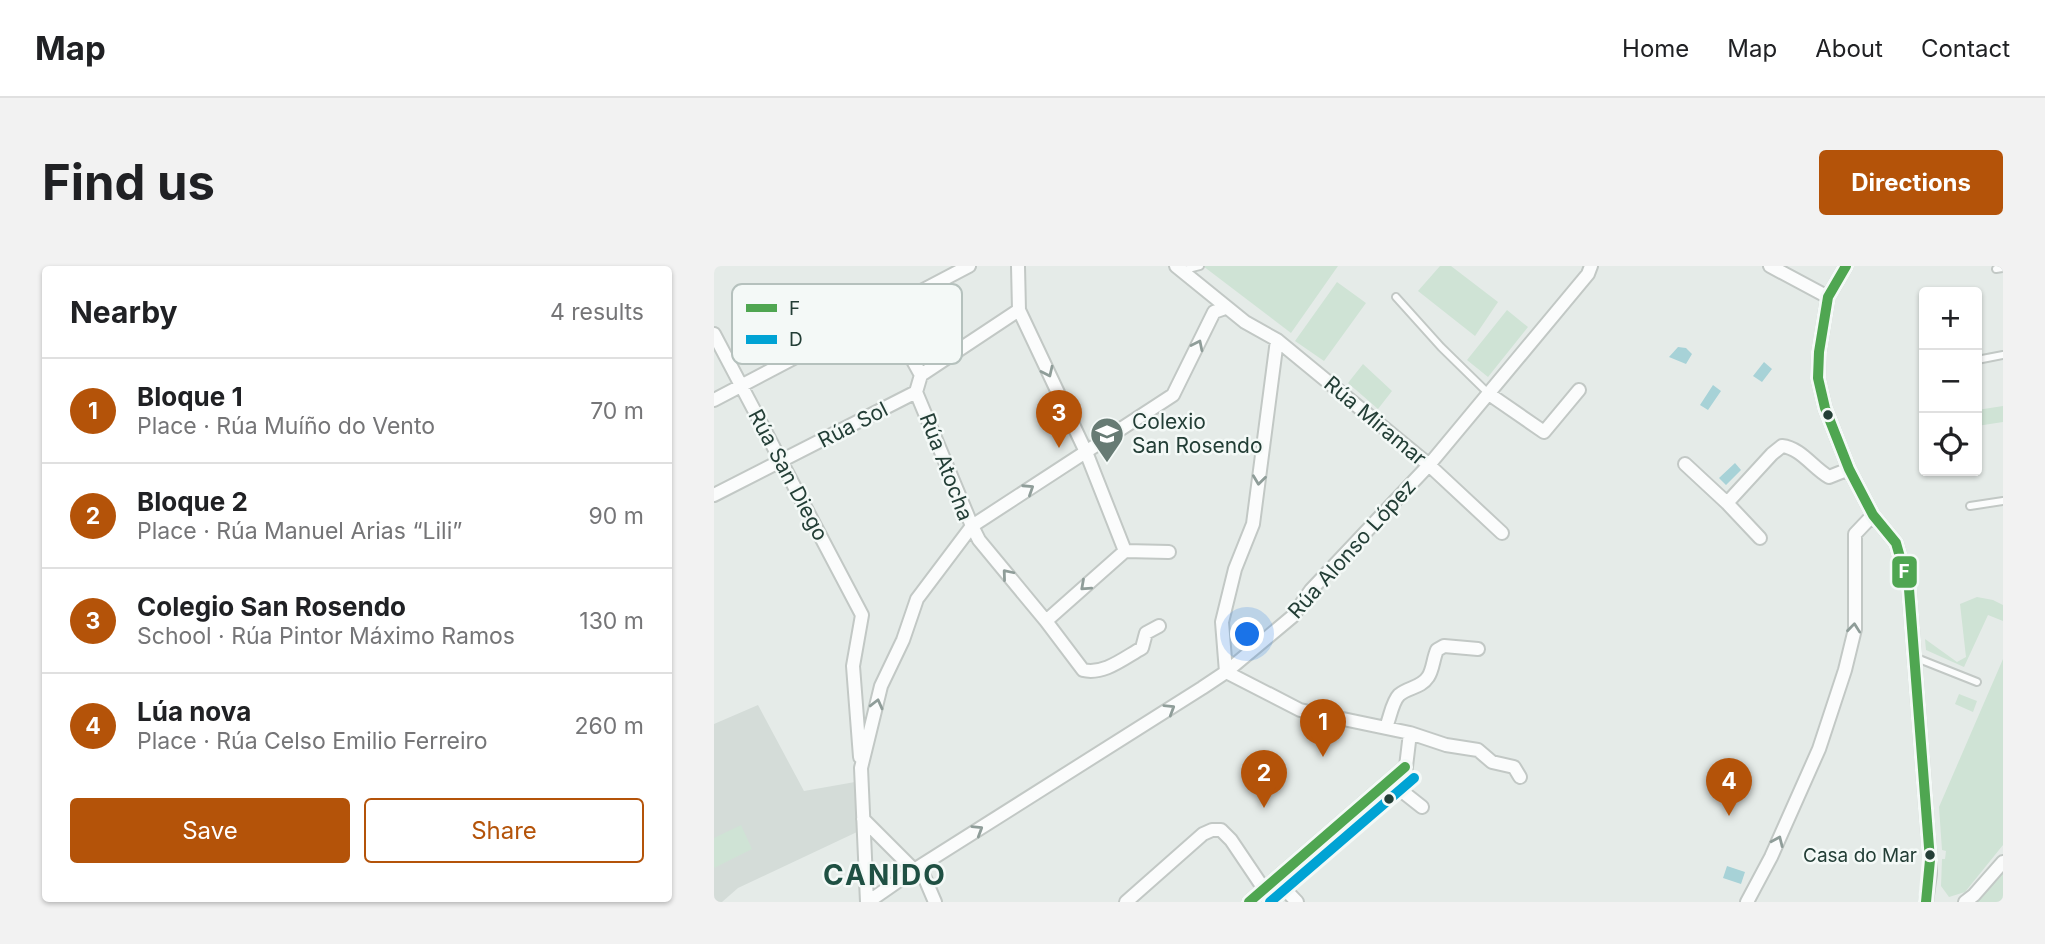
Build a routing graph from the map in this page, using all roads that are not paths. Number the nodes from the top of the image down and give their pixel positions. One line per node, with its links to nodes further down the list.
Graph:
1 (969, 266): 8 (street)
2 (1018, 266): 12 (street)
3 (1200, 266): 7 (lane)
4 (1591, 266): 25 (street, Rúa Alonso López)
5 (1770, 266): 10 (street)
6 (1846, 266): 10 (street)
7 (1179, 268): 11 (street, Rúa Miramar)
8 (935, 284)
9 (1396, 297): 25 (lane)
10 (1828, 297): 31 (street)
11 (1226, 308): 14 (street, Rúa Miramar); 27 (street, one-way to 11)
12 (1019, 310): 15 (street); 27 (street, one-way to 27)
13 (714, 334): 22 (street, Rúa San Diego)
14 (1277, 340): 30 (street, Rúa Miramar); 46 (street, one-way to 46)
15 (962, 348)
16 (2003, 355): 17 (lane)
17 (1982, 359)
18 (783, 364): 22 (street)
19 (915, 364): 21 (street)
20 (938, 364): 21 (street)
21 (921, 375): 24 (street, Rúa Atocha)
22 (741, 386): 26 (street); 28 (street, Rúa San Diego)
23 (1579, 390): 25 (street)
24 (916, 392): 28 (street, Rúa Sol); 37 (street, Rúa Atocha)
25 (1489, 394): 30 (street, Rúa Alonso López)
26 (714, 400)
27 (1086, 452): 37 (street, one-way to 27); 40 (street)
28 (780, 461): 32 (street, Rúa Sol); 50 (street, Rúa San Diego)
29 (1685, 464): 34 (street)
30 (1429, 465): 38 (street, Rúa Miramar); 46 (street, Rúa Alonso López)
31 (1849, 469): 34 (street); 36 (street)
32 (714, 495)
33 (2003, 500): 35 (lane)
34 (1727, 503): 39 (street)
35 (1970, 506)
36 (1873, 515): 45 (street); 64 (street, one-way to 36)
37 (972, 526): 42 (street, one-way to 37); 50 (street, Rúa Atocha, one-way to 37)
38 (1502, 533)
39 (1760, 538)
40 (1125, 551): 41 (street); 42 (street, one-way to 42)
41 (1170, 552)
42 (1046, 621): 43 (street)
43 (1159, 626)
44 (1478, 649): 48 (street)
45 (1914, 657): 47 (lane); 65 (street)
46 (1226, 671): 48 (street); 56 (street, Rúa Alonso López, one-way to 46)
47 (1978, 682)
48 (1386, 727): 49 (street)
49 (1410, 733): 51 (street); 52 (street)
50 (861, 768): 54 (street, Rúa Atocha)
51 (1405, 768): 53 (street); 57 (street)
52 (1520, 776)
53 (1422, 807)
54 (863, 819): 56 (street); 59 (street, Rúa Atocha)
55 (2003, 862): 66 (street)
56 (917, 868): 59 (street, Rúa Alonso López); 60 (street)
57 (1276, 880): 58 (street); 63 (street)
58 (1264, 889): 61 (street); 62 (street)
59 (868, 902)
60 (935, 902)
61 (1126, 902)
62 (1249, 902)
63 (1297, 902)
64 (1747, 902)
65 (1928, 902)
66 (1965, 902)

